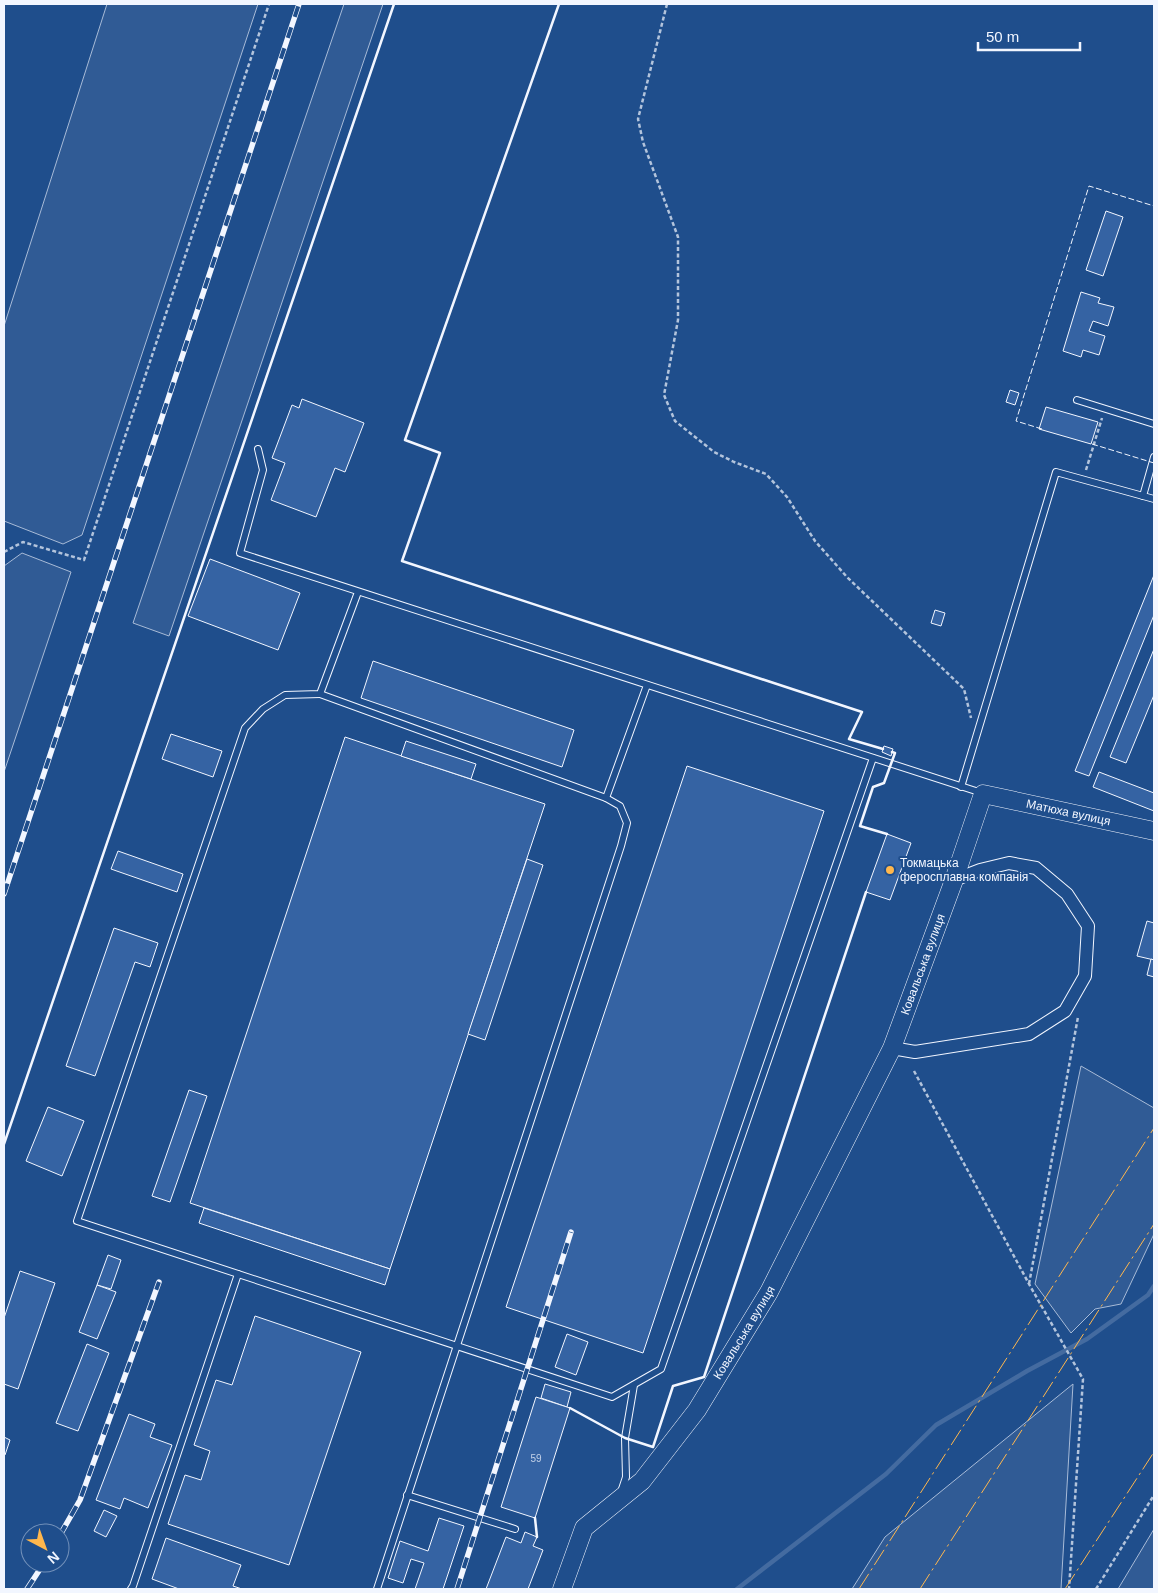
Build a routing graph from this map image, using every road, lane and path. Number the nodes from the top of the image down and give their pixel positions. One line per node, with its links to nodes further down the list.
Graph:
1 (269, 4): 11 (path)
2 (667, 4): 15 (path)
3 (1077, 400): 4 (lane)
4 (1105, 408): 5 (lane); 8 (path)
5 (1154, 424)
6 (258, 449): 12 (lane)
7 (1154, 458): 9 (lane)
8 (1084, 479): 9 (lane); 15 (lane)
9 (1143, 496): 10 (lane)
10 (1154, 499)
11 (4, 552)
12 (358, 592): 13 (lane); 14 (lane)
13 (647, 685): 16 (lane); 19 (lane)
14 (320, 694): 19 (lane); 25 (lane)
15 (977, 738): 17 (lane)
16 (873, 758): 17 (lane); 28 (lane)
17 (962, 787): 18 (lane)
18 (983, 794): 20 (street, Матюха вулиця); 21 (street, Ковальська вулиця)
19 (606, 798): 27 (lane)
20 (1154, 831)
21 (954, 880): 23 (street, Ковальська вулиця); 23 (street)
22 (1078, 1014): 26 (path)
23 (892, 1048): 31 (street, Ковальська вулиця)
24 (914, 1071): 26 (path)
25 (238, 1274): 27 (lane); 33 (lane)
26 (1029, 1284): 36 (path)
27 (456, 1346): 28 (lane); 30 (lane)
28 (634, 1385): 31 (lane)
29 (1154, 1494): 37 (path)
30 (407, 1495): 32 (lane); 34 (lane)
31 (619, 1500): 35 (street, Ковальська вулиця)
32 (515, 1529)
33 (131, 1589)
34 (377, 1589)
35 (562, 1589)
36 (1069, 1589)
37 (1096, 1589)

